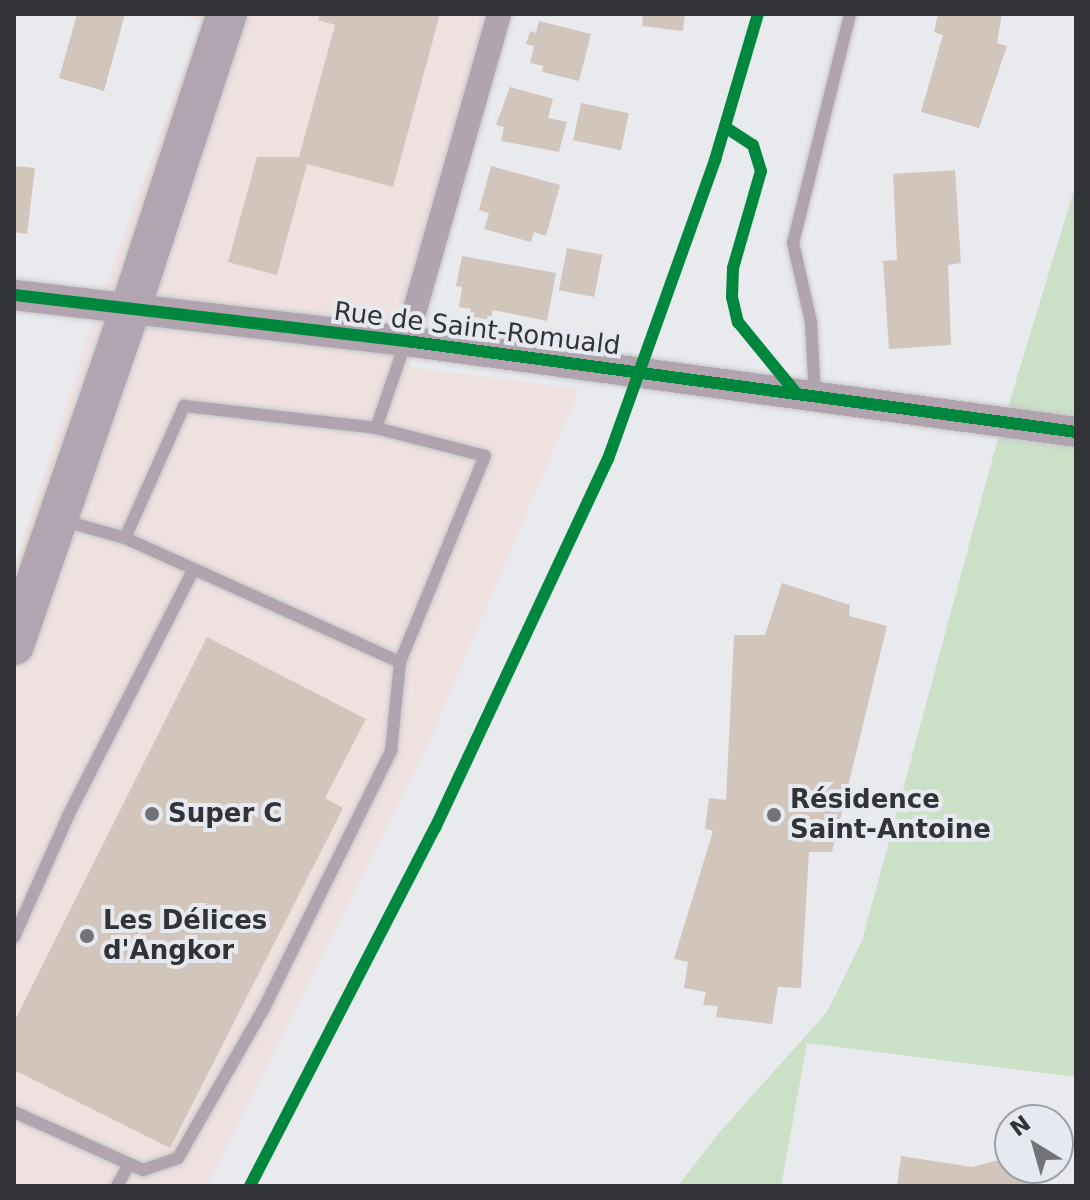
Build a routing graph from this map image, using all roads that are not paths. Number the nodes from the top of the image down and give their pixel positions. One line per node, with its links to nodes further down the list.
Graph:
1 (227, 14): 5 (main road)
2 (499, 14): 6 (street)
3 (850, 14): 7 (lane)
4 (14, 295): 5 (street, Rue de Saint-Romuald)
5 (131, 307): 6 (street, Rue de Saint-Romuald); 10 (main road)
6 (406, 341): 7 (street, Rue de Saint-Romuald); 8 (lane)
7 (815, 396): 9 (street, Rue de Saint-Romuald)
8 (376, 428): 11 (lane); 14 (lane)
9 (1076, 432)
10 (57, 519): 11 (lane); 13 (main road)
11 (125, 538): 12 (lane)
12 (194, 569): 14 (lane); 15 (lane)
13 (14, 645)
14 (400, 662): 17 (lane)
15 (14, 937)
16 (14, 1112): 17 (lane)
17 (129, 1164): 18 (lane)
18 (117, 1186)

